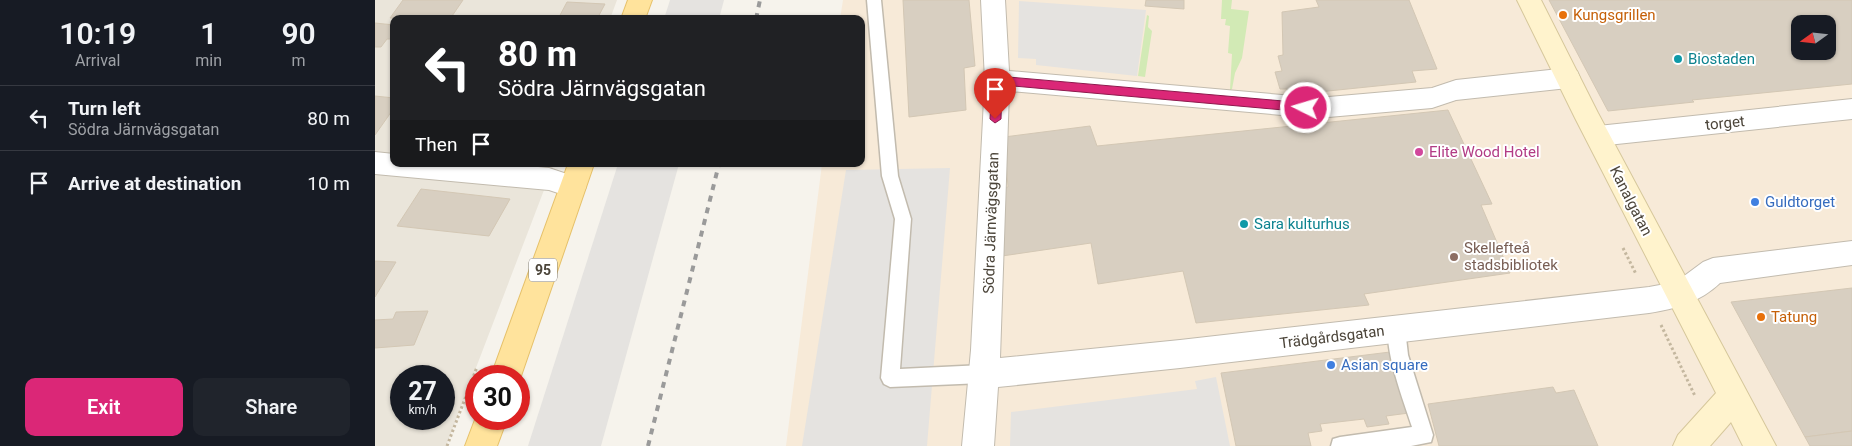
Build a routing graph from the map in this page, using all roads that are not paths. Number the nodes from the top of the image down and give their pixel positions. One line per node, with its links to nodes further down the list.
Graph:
1 (640, 0): 5 (main road)
2 (874, 0): 18 (lane)
3 (993, 0): 7 (street, Södra Järnvägsgatan)
4 (1529, 1): 6 (main road, Kanalgatan)
5 (634, 15)
6 (1568, 78): 7 (street); 9 (main road, Kanalgatan)
7 (997, 80): 18 (street, Södra Järnvägsgatan)
8 (1852, 109): 9 (street, torget)
9 (1598, 136): 15 (main road, Kanalgatan)
10 (375, 163): 11 (street)
11 (390, 164)
12 (418, 167): 13 (street)
13 (577, 176): 17 (main road, 95)
14 (1852, 253): 15 (street)
15 (1680, 295): 16 (street, Trädgårdsgatan); 19 (main road, Kanalgatan)
16 (1396, 329): 18 (street, Trädgårdsgatan); 23 (lane)
17 (510, 365)
18 (983, 374): 22 (street, Södra Järnvägsgatan)
19 (1734, 396): 24 (main road); 25 (main road, Kanalgatan)
20 (487, 430): 21 (main road)
21 (481, 446)
22 (978, 446)
23 (1340, 446)
24 (1689, 446)
25 (1760, 446)

